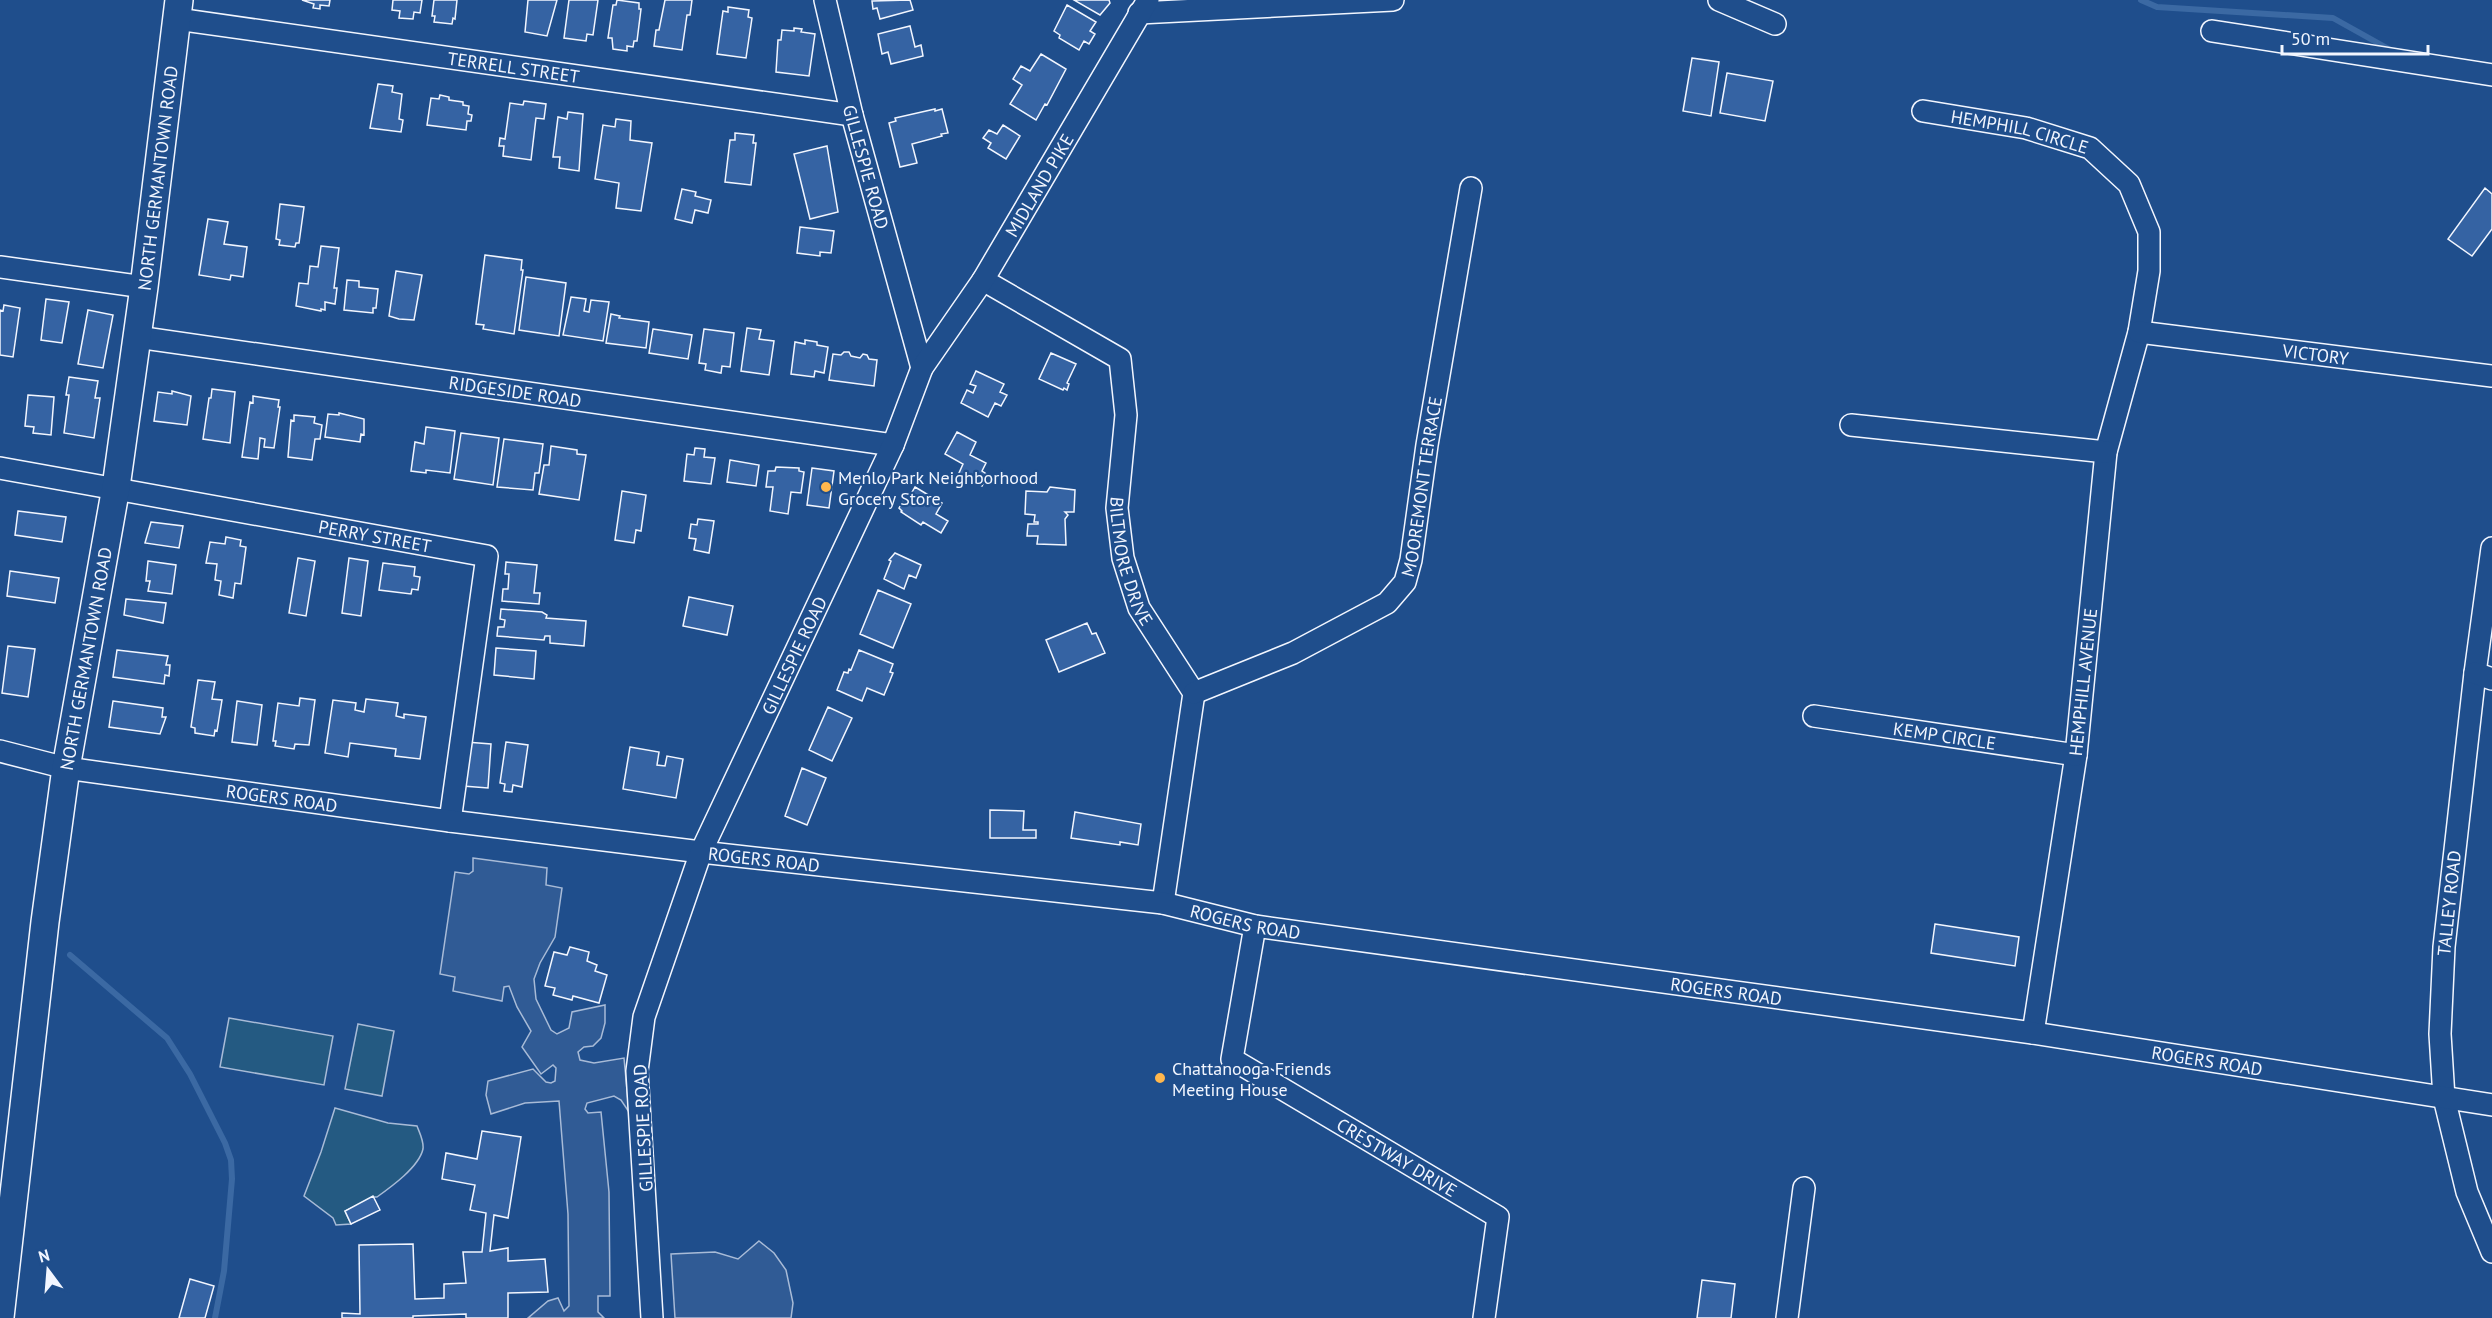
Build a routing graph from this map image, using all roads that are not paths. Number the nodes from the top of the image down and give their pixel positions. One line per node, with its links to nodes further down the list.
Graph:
1 (825, 0): 10 (street, GILLESPIE ROAD)
2 (1393, 0): 4 (street)
3 (1719, 0): 6 (street)
4 (1144, 7): 13 (street, MIDLAND PIKE)
5 (178, 9): 10 (street, TERRELL STREET); 14 (main road, NORTH GERMANTOWN ROAD)
6 (1775, 24)
7 (2212, 32): 8 (street)
8 (2492, 75)
9 (1923, 111): 15 (street, HEMPHILL CIRCLE)
10 (852, 115): 17 (street, GILLESPIE ROAD)
11 (1471, 188): 26 (street, MOOREMONT TERRACE)
12 (0, 267): 14 (street)
13 (983, 280): 17 (street, MIDLAND PIKE); 26 (street, BILTMORE DRIVE)
14 (144, 286): 16 (main road, NORTH GERMANTOWN ROAD)
15 (2139, 332): 18 (street, VICTORY); 21 (street, HEMPHILL AVENUE)
16 (137, 337): 20 (street, RIDGESIDE ROAD); 23 (main road, NORTH GERMANTOWN ROAD)
17 (922, 368): 20 (street, GILLESPIE ROAD)
18 (2492, 376)
19 (1851, 425): 21 (street)
20 (893, 445): 32 (street, GILLESPIE ROAD)
21 (2106, 452): 29 (street, HEMPHILL AVENUE)
22 (0, 468): 23 (street, PERRY STREET)
23 (116, 487): 30 (main road, NORTH GERMANTOWN ROAD); 31 (street, PERRY STREET)
24 (2492, 548): 25 (street, TALLEY ROAD)
25 (2483, 676): 36 (street, TALLEY ROAD)
26 (1194, 693): 33 (street)
27 (1814, 716): 29 (street, KEMP CIRCLE)
28 (0, 751): 30 (street, ROGERS ROAD)
29 (2076, 755): 35 (street, HEMPHILL AVENUE)
30 (66, 768): 31 (street, ROGERS ROAD); 40 (main road, NORTH GERMANTOWN ROAD)
31 (450, 821): 32 (street, ROGERS ROAD)
32 (701, 852): 33 (street, ROGERS ROAD); 41 (street, GILLESPIE ROAD)
33 (1163, 903): 34 (street, ROGERS ROAD)
34 (1255, 926): 35 (street, ROGERS ROAD); 42 (street, CRESTWAY DRIVE)
35 (2033, 1033): 36 (street, ROGERS ROAD)
36 (2444, 1098): 37 (street, ROGERS ROAD); 39 (street, TALLEY ROAD)
37 (2492, 1105)
38 (1804, 1188): 43 (street)
39 (2492, 1252)
40 (0, 1317)
41 (652, 1318)
42 (1484, 1318)
43 (1787, 1318)

